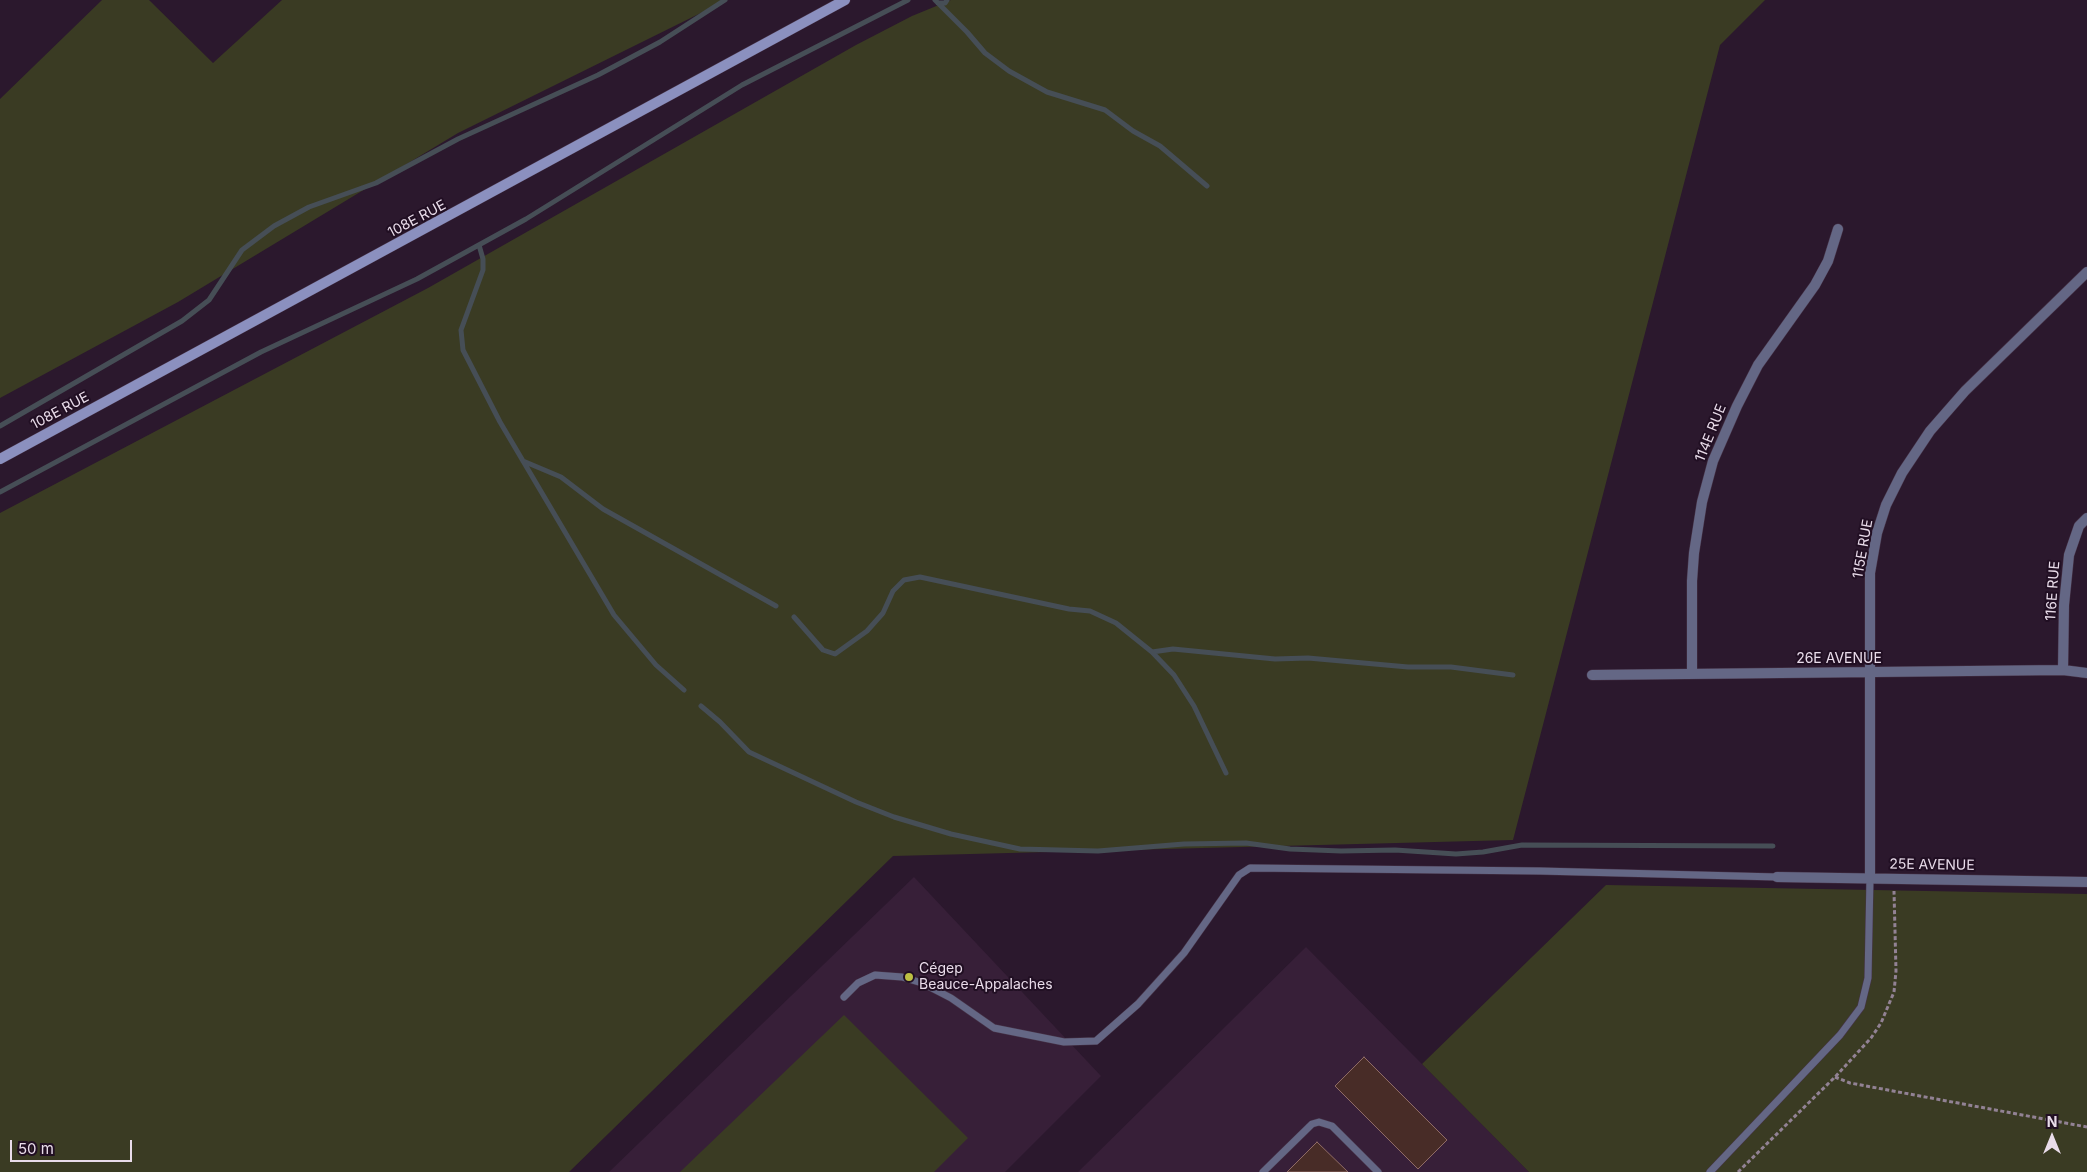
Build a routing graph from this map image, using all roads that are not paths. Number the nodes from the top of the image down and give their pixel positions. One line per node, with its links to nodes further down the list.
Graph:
1 (845, 0): 4 (main road, 108E RUE)
2 (1838, 229): 7 (street, 114E RUE)
3 (2087, 272): 8 (street, 115E RUE)
4 (0, 459)
5 (2087, 518): 6 (street, 116E RUE)
6 (2063, 670): 8 (street, 26E AVENUE); 9 (street, 26E AVENUE)
7 (1692, 673): 8 (street, 26E AVENUE); 10 (street, 26E AVENUE)
8 (1869, 673): 12 (street, 115E RUE)
9 (2087, 673)
10 (1592, 675)
11 (1777, 877): 12 (street, 25E AVENUE); 14 (lane)
12 (1870, 878): 13 (street, 25E AVENUE); 17 (lane)
13 (2087, 882)
14 (844, 997)
15 (1263, 1172): 16 (lane)
16 (1378, 1172)
17 (1710, 1172)

